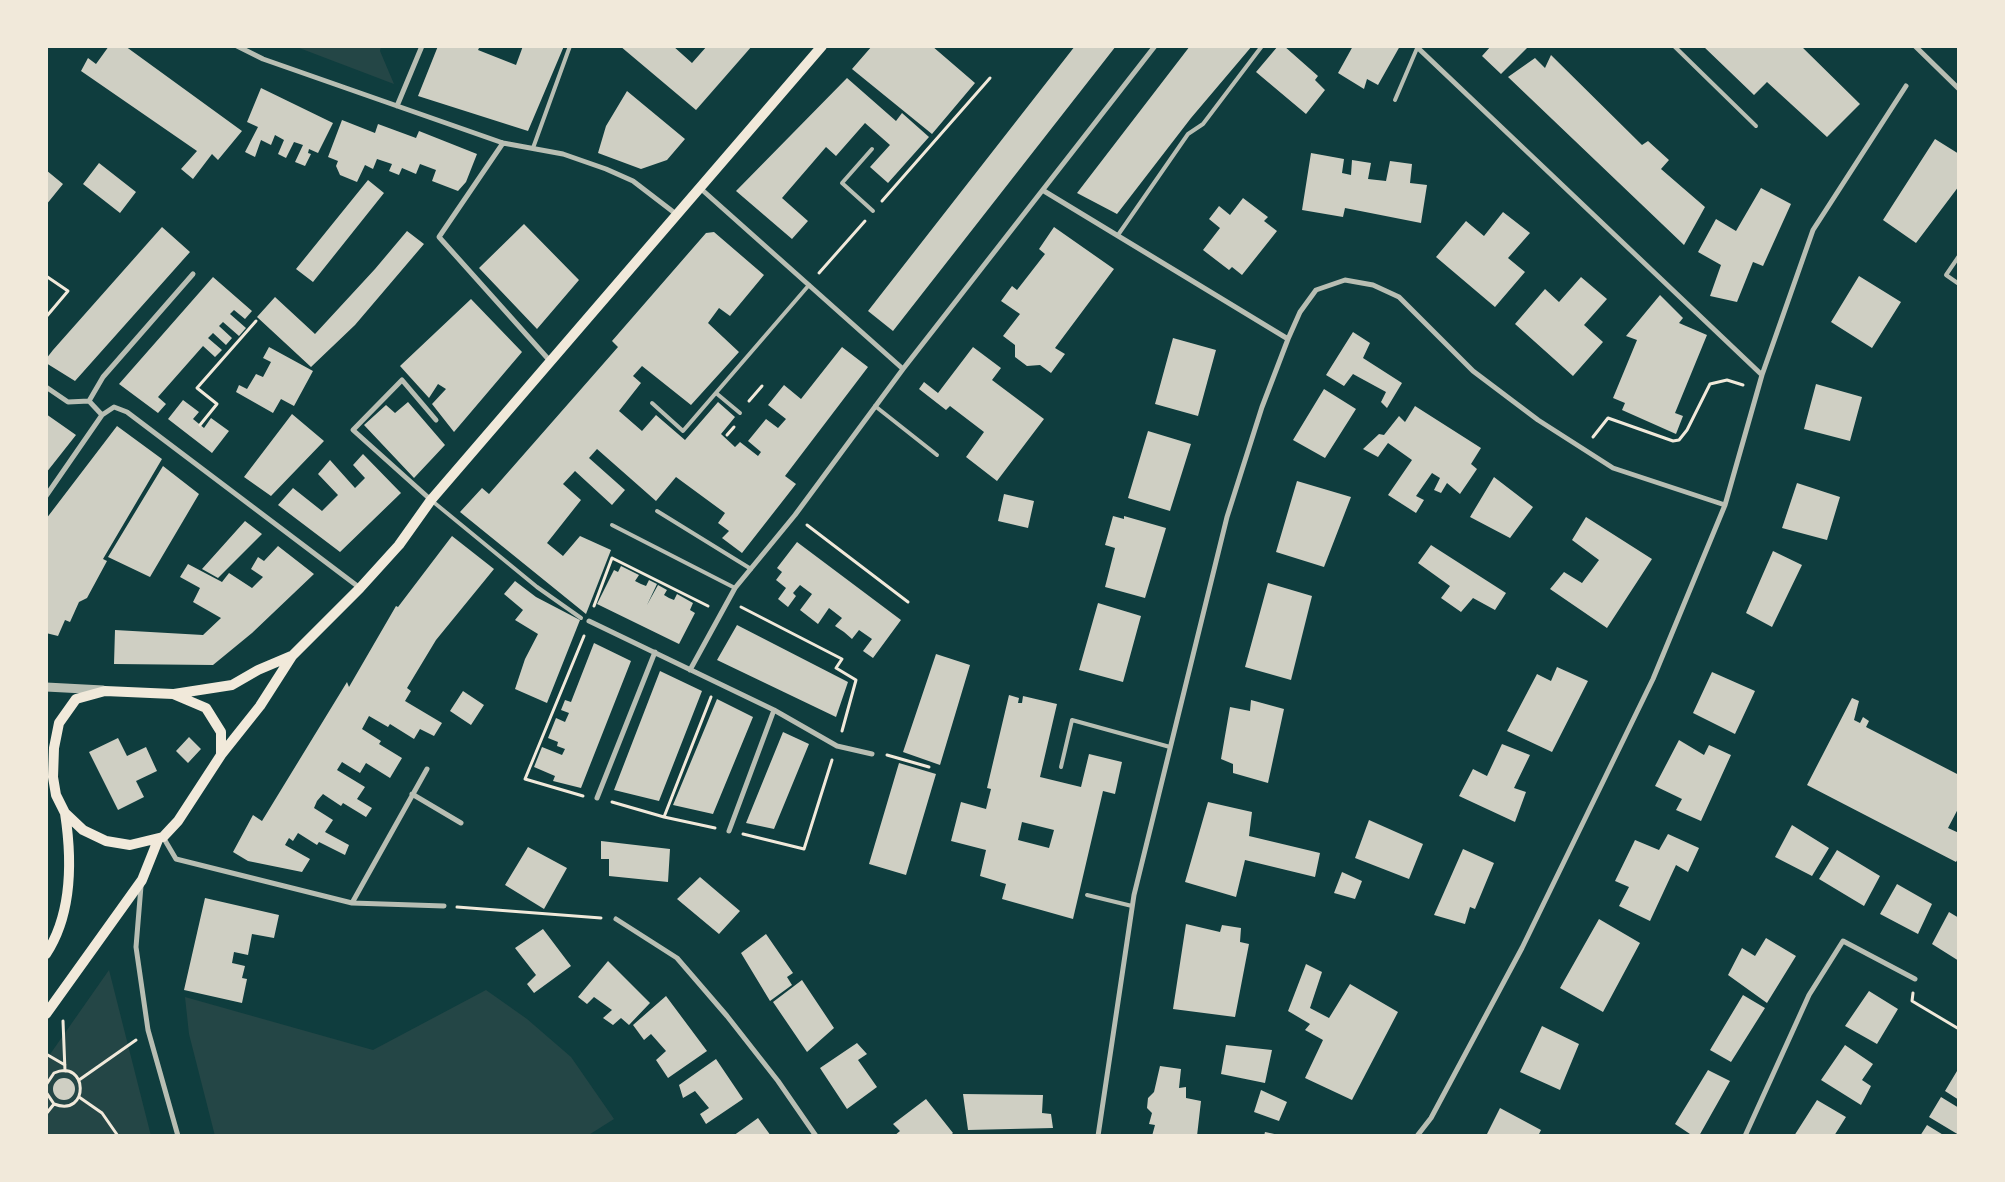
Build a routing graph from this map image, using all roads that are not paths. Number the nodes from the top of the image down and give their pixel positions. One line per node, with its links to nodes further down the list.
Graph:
1 (237, 46): 13 (street)
2 (422, 46): 13 (street)
3 (570, 46): 16 (lane)
4 (822, 46): 18 (main road)
5 (1155, 46): 19 (street)
6 (1262, 46): 22 (lane)
7 (1674, 46): 14 (lane)
8 (1915, 46): 10 (street)
9 (1418, 47): 12 (lane); 30 (street)
10 (1958, 85)
11 (1906, 86): 30 (street)
12 (1395, 100)
13 (397, 106): 15 (street)
14 (1756, 126)
15 (503, 143): 16 (street); 28 (street)
16 (533, 148): 21 (street)
17 (872, 149): 20 (lane)
18 (699, 188): 21 (main road); 26 (street)
19 (1044, 191): 22 (street); 29 (street)
20 (873, 211)
21 (676, 214): 28 (main road)
22 (1118, 235): 27 (street)
23 (1959, 256): 25 (lane)
24 (193, 274): 33 (street)
25 (1959, 284)
26 (809, 285): 29 (street); 32 (lane)
27 (1288, 339): 42 (street); 57 (street)
28 (550, 361): 41 (main road)
29 (903, 369): 35 (street)
30 (1762, 375): 42 (street)
31 (46, 387): 33 (street)
32 (716, 393): 34 (lane); 36 (lane)
33 (89, 402): 37 (street)
34 (652, 403)
35 (876, 406): 39 (lane); 45 (street)
36 (740, 413)
37 (102, 415): 40 (street); 46 (street)
38 (436, 420): 41 (street)
39 (937, 455)
40 (46, 496)
41 (431, 500): 46 (main road); 48 (lane)
42 (1725, 505): 81 (street)
43 (658, 511): 45 (lane)
44 (612, 525): 47 (lane)
45 (751, 569): 47 (street)
46 (360, 588): 51 (main road)
47 (736, 588): 52 (street)
48 (581, 618)
49 (589, 621): 50 (street)
50 (655, 652): 52 (street); 64 (street)
51 (292, 656): 55 (main road); 59 (main road)
52 (690, 670): 56 (street)
53 (46, 687): 54 (street)
54 (105, 690): 55 (main road); 62 (main road)
55 (172, 694): 59 (main road)
56 (774, 710): 58 (street); 67 (street)
57 (1170, 746): 60 (lane); 73 (street)
58 (872, 754)
59 (221, 755): 68 (main road)
60 (1061, 768)
61 (427, 769): 63 (street)
62 (50, 774): 65 (main road)
63 (412, 794): 66 (street); 71 (street)
64 (597, 798)
65 (65, 813): 68 (main road); 75 (main road)
66 (460, 822)
67 (729, 831)
68 (160, 839): 69 (main road); 71 (street)
69 (142, 880): 77 (main road); 78 (street)
70 (1087, 895): 73 (lane)
71 (352, 903): 72 (street)
72 (444, 906)
73 (1132, 906): 80 (street)
74 (616, 919): 79 (street)
75 (46, 954)
76 (1915, 980): 82 (street)
77 (46, 1014)
78 (178, 1136)
79 (816, 1136)
80 (1098, 1136)
81 (1417, 1136)
82 (1745, 1136)

